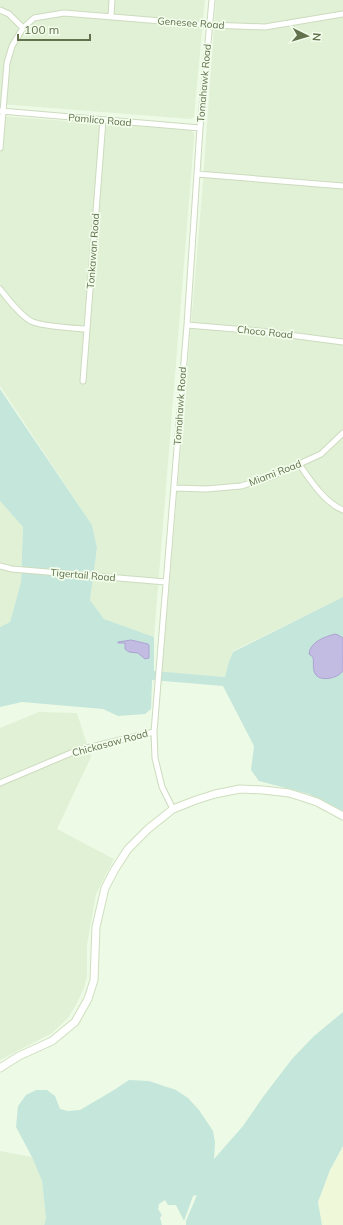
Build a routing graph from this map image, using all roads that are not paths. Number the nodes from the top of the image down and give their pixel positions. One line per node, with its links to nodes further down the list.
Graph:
1 (112, 0): 5 (street)
2 (212, 0): 6 (street, Tomahawk Road)
3 (0, 10): 7 (street)
4 (343, 14): 6 (street, Genesee Road)
5 (111, 16): 6 (street, Genesee Road); 7 (street, Genesee Road)
6 (210, 25): 10 (street, Tomahawk Road)
7 (23, 28): 8 (street)
8 (2, 111): 9 (street, Pamlico Road); 11 (street)
9 (102, 120): 10 (street, Pamlico Road); 16 (street, Tonkawan Road)
10 (200, 128): 12 (street, Tomahawk Road)
11 (0, 148)
12 (198, 174): 13 (street); 15 (street, Tomahawk Road)
13 (343, 186)
14 (0, 289): 16 (street)
15 (187, 325): 17 (street, Choco Road); 21 (street, Tomahawk Road)
16 (87, 329): 18 (street, Tonkawan Road)
17 (343, 342)
18 (83, 381)
19 (343, 433): 20 (street, Miami Road)
20 (299, 464): 21 (street, Miami Road); 22 (street)
21 (174, 488): 24 (street, Tomahawk Road)
22 (343, 510)
23 (0, 566): 24 (street, Tigertail Road)
24 (166, 582): 25 (street, Tomahawk Road)
25 (154, 732): 26 (street, Chickasaw Road); 27 (street, Tomahawk Road)
26 (0, 783)
27 (173, 809): 28 (street); 29 (street)
28 (343, 816)
29 (0, 1068)

